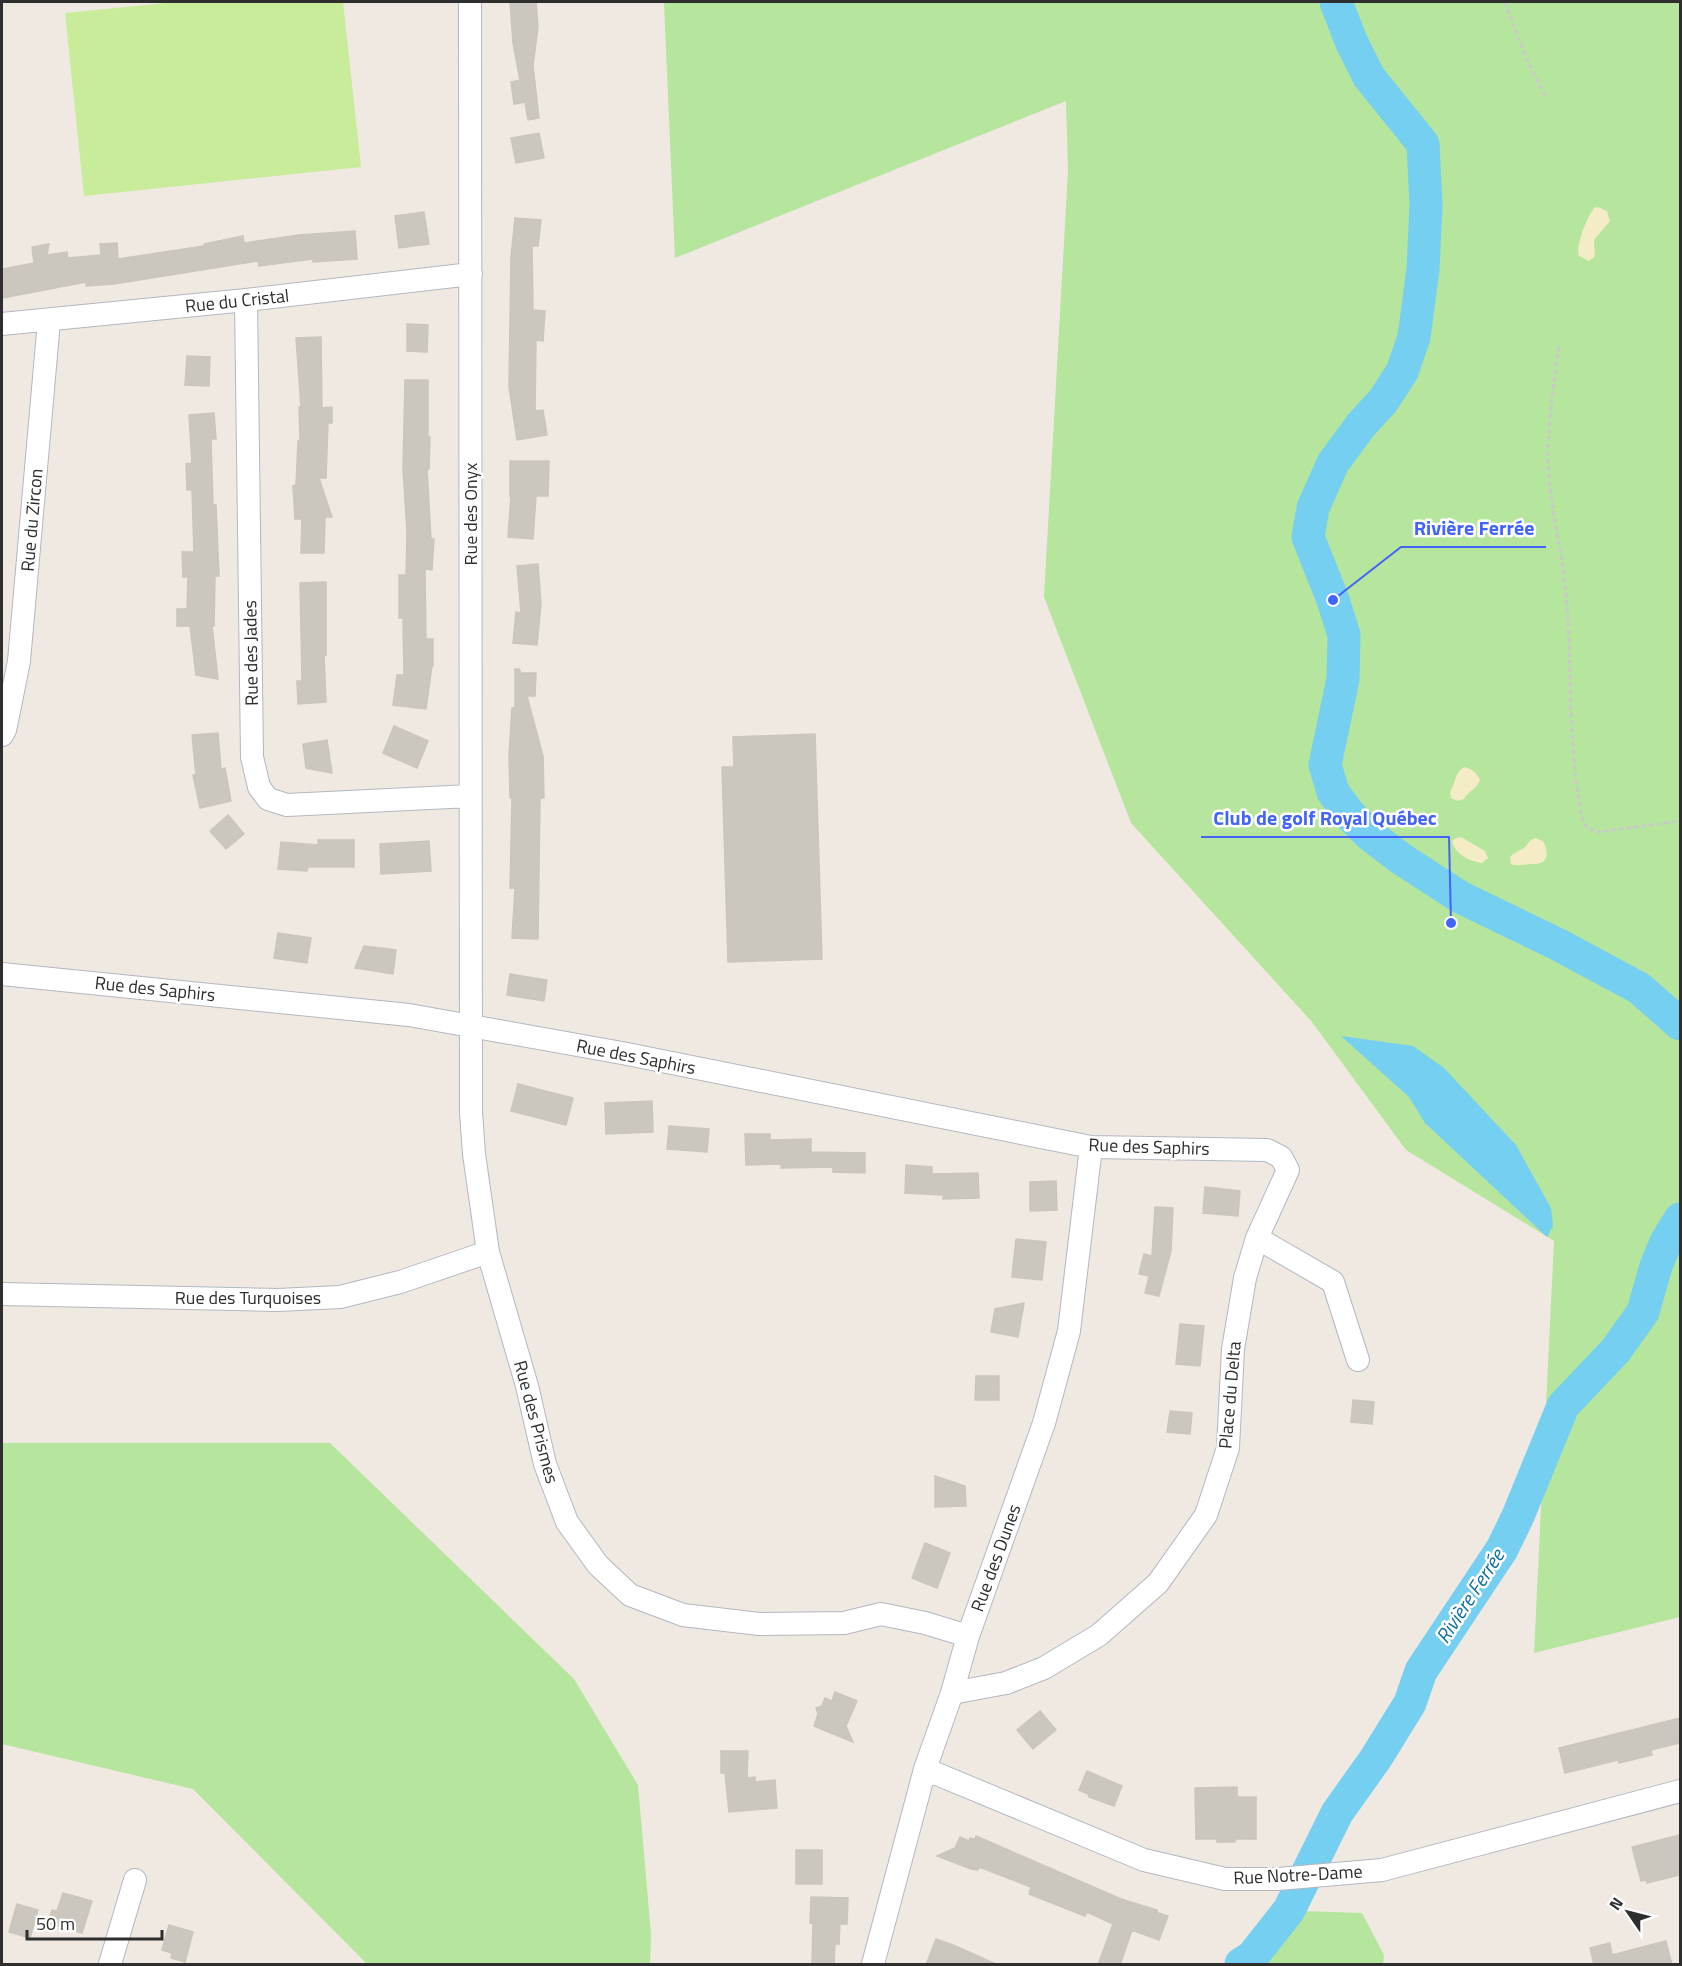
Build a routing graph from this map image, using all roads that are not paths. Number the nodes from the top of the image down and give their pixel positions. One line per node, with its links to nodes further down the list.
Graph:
1 (470, 2): 2 (street, Rue des Onyx)
2 (471, 274): 3 (street, Rue du Cristal); 8 (street, Rue des Onyx)
3 (246, 300): 4 (street, Rue du Cristal); 8 (street, Rue des Jades)
4 (49, 321): 5 (street, Rue du Cristal); 6 (street, Rue du Zircon)
5 (2, 324)
6 (5, 711): 7 (street, Rue du Zircon)
7 (2, 735)
8 (470, 796): 10 (street, Rue des Onyx)
9 (2, 974): 10 (street, Rue des Saphirs)
10 (470, 1027): 11 (street, Rue des Saphirs); 14 (street, Rue des Prismes)
11 (1091, 1147): 12 (street, Rue des Saphirs); 17 (street, Rue des Dunes)
12 (1267, 1150): 13 (street, Place du Delta)
13 (1257, 1238): 16 (street); 18 (street, Place du Delta)
14 (488, 1252): 15 (street, Rue des Turquoises); 17 (street, Rue des Prismes)
15 (2, 1294)
16 (1358, 1360)
17 (968, 1636): 18 (street, Rue des Dunes)
18 (952, 1693): 19 (street, Rue des Dunes)
19 (926, 1770): 20 (street, Rue Notre-Dame); 23 (street, Rue des Dunes)
20 (1680, 1791)
21 (135, 1880): 22 (street)
22 (110, 1965)
23 (873, 1965)

